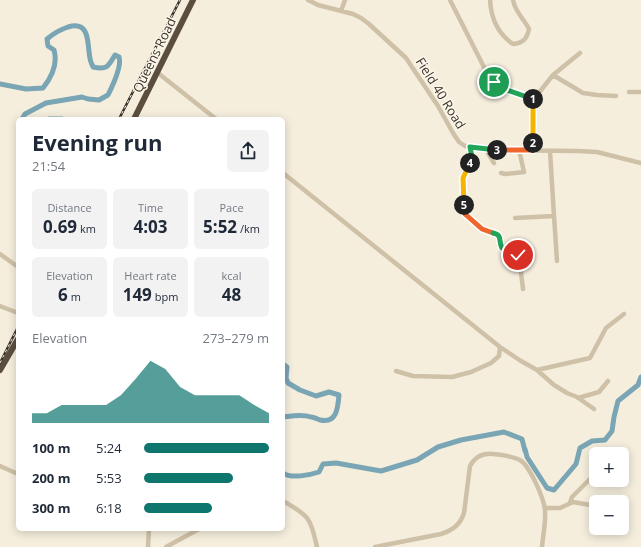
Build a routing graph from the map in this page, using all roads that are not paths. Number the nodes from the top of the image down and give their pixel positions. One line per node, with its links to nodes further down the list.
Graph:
1 (193, 0): 9 (highway, Queens Road)
2 (308, 0): 7 (street, Field 40 Road)
3 (345, 0): 7 (street)
4 (450, 0): 14 (street)
5 (490, 0): 6 (street)
6 (514, 0)
7 (341, 11): 17 (street, Field 40 Road)
8 (580, 53): 10 (street)
9 (158, 73): 15 (highway, Queens Road); 16 (street)
10 (553, 75): 13 (street); 14 (street)
11 (629, 92): 12 (street)
12 (641, 92)
13 (616, 96)
14 (534, 99): 20 (street)
15 (135, 117)
16 (213, 117)
17 (470, 147): 18 (street, Field 40 Road); 31 (street)
18 (486, 150): 19 (street, Field 40 Road); 22 (street)
19 (519, 150): 20 (street, Field 40 Road); 24 (street)
20 (533, 150): 21 (street, Field 40 Road)
21 (550, 151): 23 (street, Field 40 Road); 26 (street)
22 (494, 163)
23 (641, 163)
24 (501, 173)
25 (285, 175): 36 (street)
26 (554, 216): 27 (street); 29 (street)
27 (515, 218)
28 (0, 254): 30 (street)
29 (558, 261)
30 (16, 266)
31 (523, 289)
32 (0, 306): 33 (street)
33 (16, 312)
34 (624, 314): 38 (street)
35 (16, 342): 37 (highway)
36 (500, 347): 38 (street); 39 (street)
37 (0, 370)
38 (537, 370): 41 (street)
39 (396, 371)
40 (608, 381): 41 (street)
41 (578, 398): 42 (street)
42 (594, 409)
43 (0, 466): 44 (street)
44 (16, 473)
45 (589, 481): 47 (street)
46 (285, 502): 54 (street)
47 (570, 503): 48 (street); 49 (street)
48 (589, 505)
49 (545, 508): 55 (street); 56 (street)
50 (149, 531): 52 (street)
51 (195, 531): 53 (street)
52 (148, 547)
53 (166, 547)
54 (317, 547)
55 (374, 547)
56 (542, 547)

